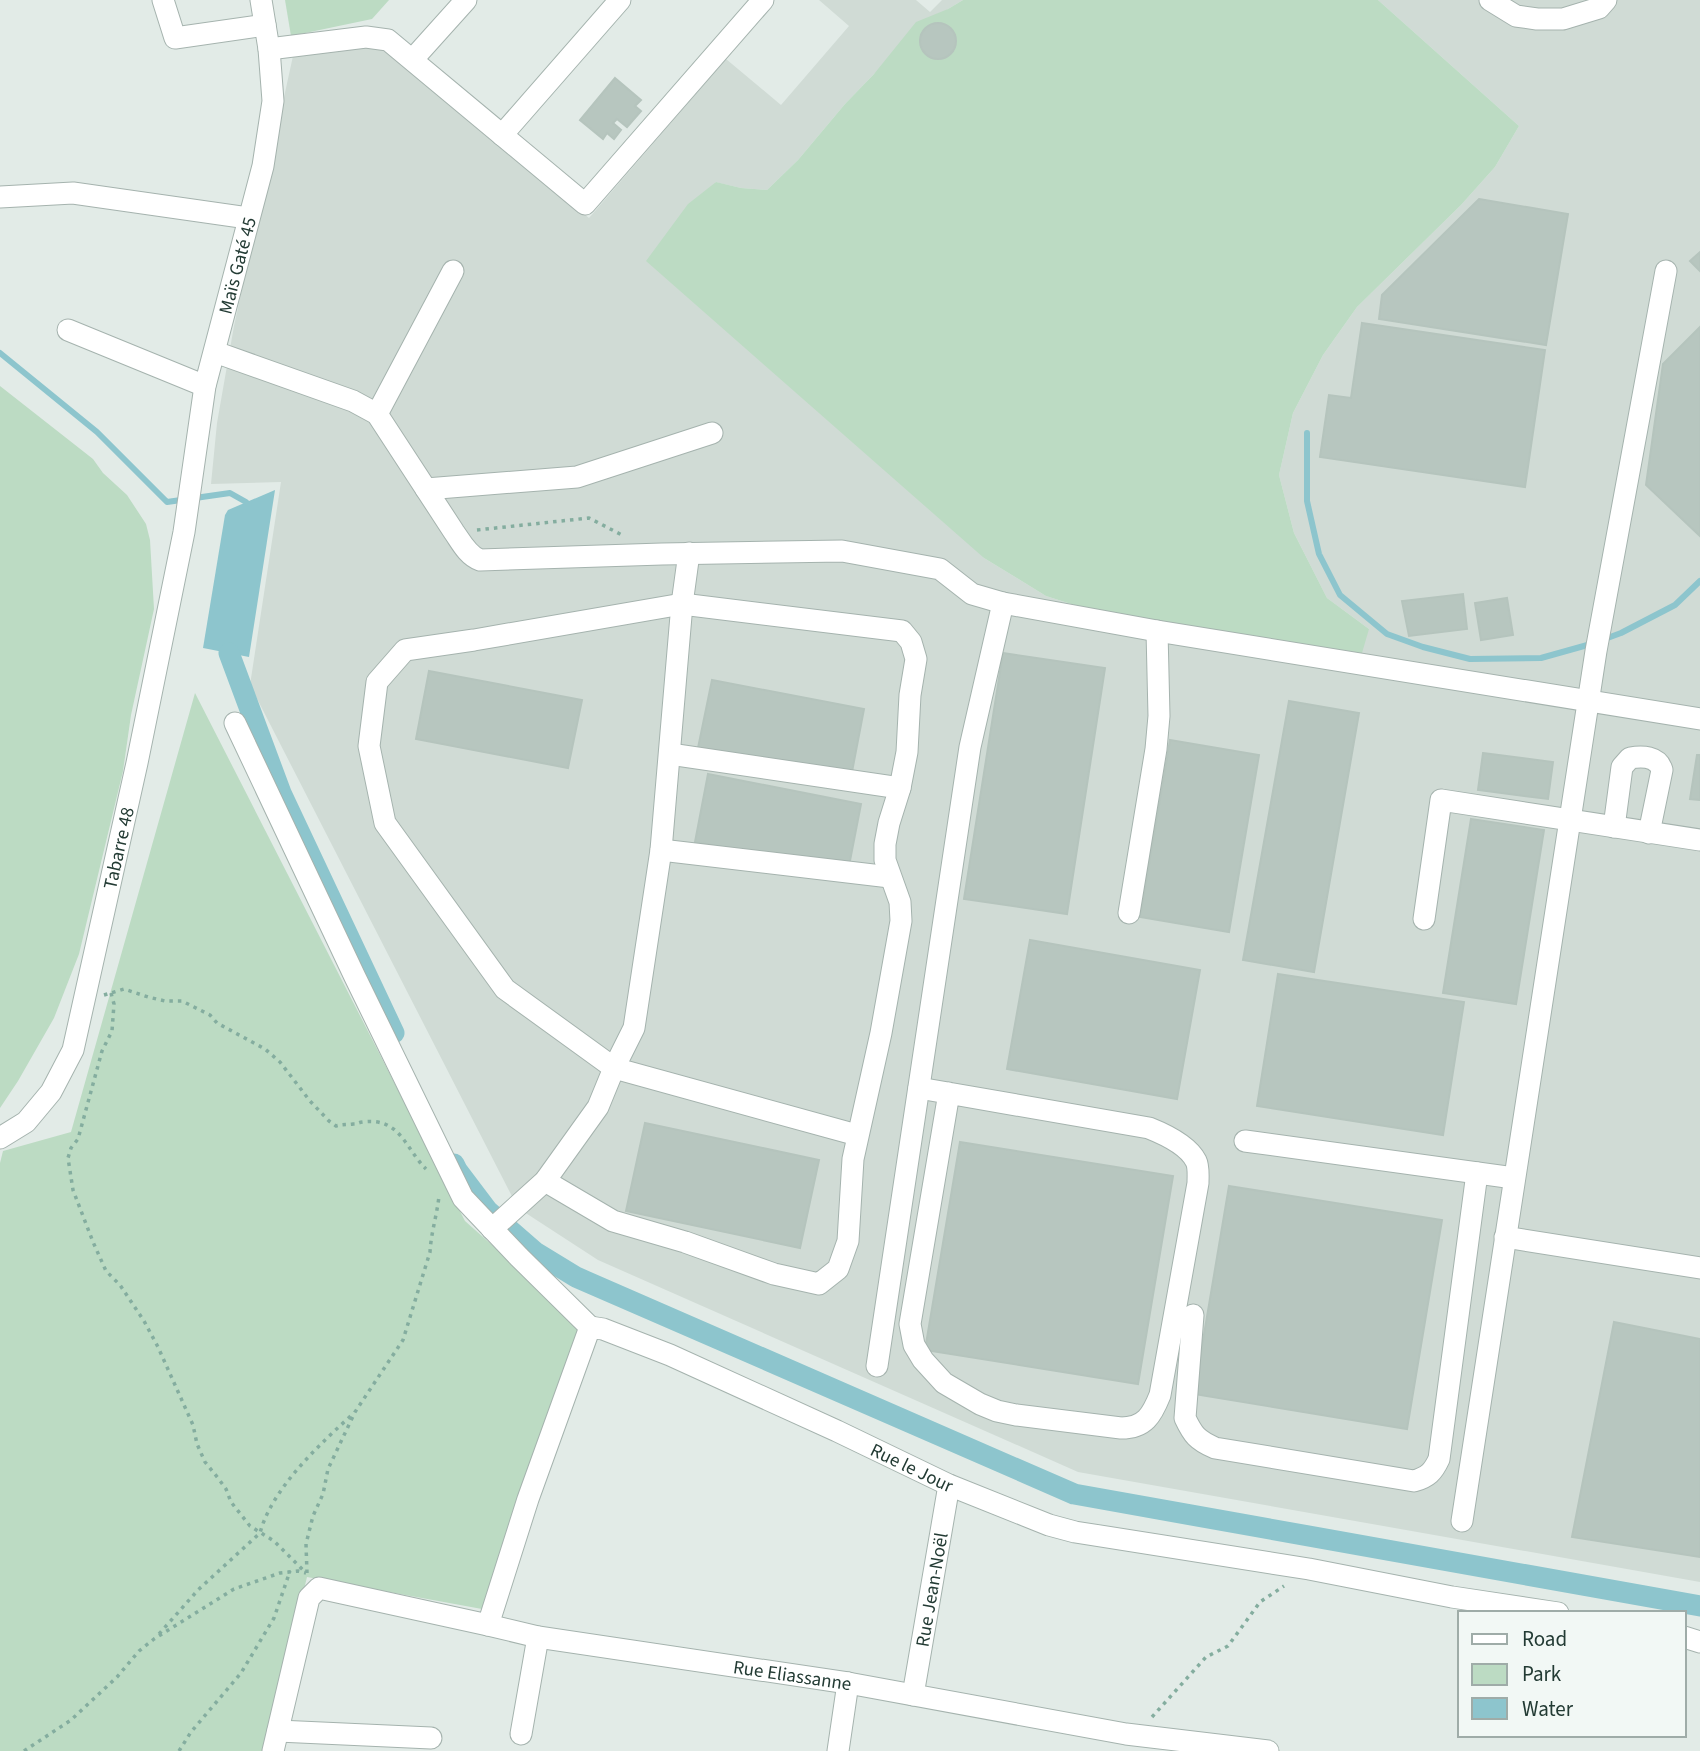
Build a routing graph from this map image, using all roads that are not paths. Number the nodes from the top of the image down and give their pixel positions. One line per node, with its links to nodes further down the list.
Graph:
1 (163, 0): 8 (street)
2 (261, 0): 8 (street, Maïs Gaté 45)
3 (466, 0): 10 (street)
4 (620, 0): 11 (street)
5 (764, 0): 11 (street)
6 (1490, 0): 7 (street)
7 (1606, 0)
8 (265, 25): 9 (street, Maïs Gaté 45)
9 (269, 49): 10 (street); 13 (street, Maïs Gaté 45)
10 (413, 60): 11 (street)
11 (502, 135)
12 (0, 197): 13 (street)
13 (248, 218): 17 (street, Maïs Gaté 45)
14 (453, 271): 19 (street)
15 (1666, 271): 27 (street)
16 (68, 330): 18 (street)
17 (215, 352): 18 (street, Maïs Gaté 45); 19 (street)
18 (205, 386): 22 (street, Maïs Gaté 45)
19 (377, 414): 21 (street)
20 (712, 433): 21 (street)
21 (426, 489): 23 (street)
22 (184, 532): 44 (street, Tabarre 48)
23 (689, 554): 24 (street); 25 (street)
24 (1003, 603): 26 (street); 41 (street)
25 (682, 604): 30 (street); 31 (street); 40 (street)
26 (1157, 631): 27 (street); 38 (street)
27 (1588, 701): 28 (street); 32 (street)
28 (1700, 719)
29 (235, 723): 49 (street)
30 (670, 754): 31 (street); 36 (street)
31 (900, 788): 37 (street)
32 (1569, 820): 33 (street); 39 (street); 47 (street)
33 (1614, 827): 34 (street); 34 (street)
34 (1649, 833): 35 (street)
35 (1700, 840)
36 (661, 850): 37 (street); 40 (street)
37 (890, 877): 43 (street)
38 (1129, 914)
39 (1424, 919)
40 (614, 1068): 43 (street); 48 (street)
41 (919, 1088): 42 (street); 54 (street)
42 (948, 1093): 42 (street)
43 (857, 1135): 48 (street)
44 (0, 1138)
45 (1245, 1141): 46 (street)
46 (1477, 1173): 47 (street); 52 (street)
47 (1514, 1178): 50 (street)
48 (545, 1181): 49 (street)
49 (492, 1229): 53 (street)
50 (1505, 1237): 51 (street); 56 (street)
51 (1700, 1268)
52 (1193, 1315)
53 (590, 1327): 55 (street, Rue le Jour); 58 (street)
54 (877, 1366)
55 (949, 1485): 57 (street, Rue le Jour); 61 (street, Rue Jean-Noël)
56 (1462, 1521)
57 (1545, 1611)
58 (488, 1625): 59 (street, Rue Eliassanne); 64 (street, Rue Eliassanne)
59 (538, 1637): 60 (street, Rue Eliassanne); 62 (street)
60 (848, 1683): 61 (street, Rue Eliassanne); 65 (street)
61 (913, 1695): 66 (street, Rue Eliassanne)
62 (521, 1734)
63 (430, 1738): 64 (street)
64 (275, 1741)
65 (838, 1751)
66 (1269, 1751)

